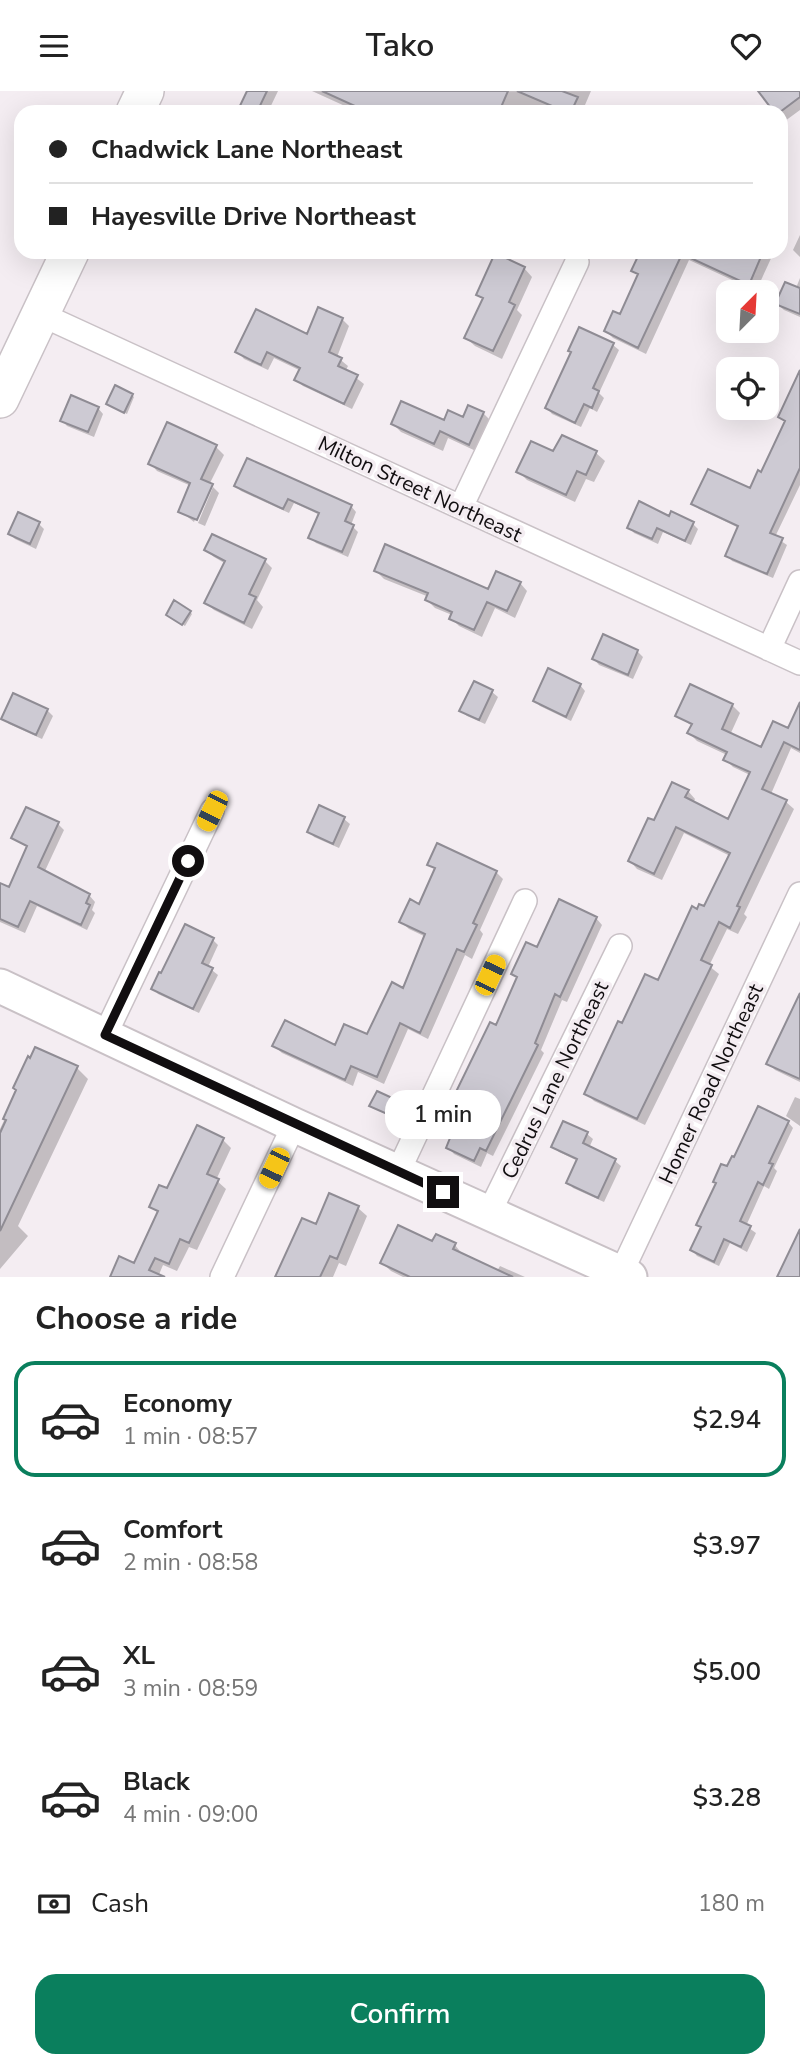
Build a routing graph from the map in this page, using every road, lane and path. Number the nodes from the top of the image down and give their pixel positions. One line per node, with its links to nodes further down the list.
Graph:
1 (66, 259): 3 (main road)
2 (578, 262): 5 (street)
3 (40, 314): 4 (main road); 5 (street, Milton Street Northeast)
4 (0, 399)
5 (461, 507): 7 (street, Milton Street Northeast)
6 (800, 582): 7 (street)
7 (769, 649): 8 (street, Milton Street Northeast)
8 (800, 663)
9 (212, 811): 14 (street)
10 (800, 894): 18 (street, Homer Road Northeast)
11 (525, 901): 16 (street)
12 (621, 946): 17 (street, Cedrus Lane Northeast)
13 (0, 986): 14 (street)
14 (105, 1035): 15 (street)
15 (294, 1125): 16 (street); 19 (street)
16 (398, 1172): 17 (street)
17 (489, 1213): 18 (street)
18 (625, 1275)
19 (222, 1277)

